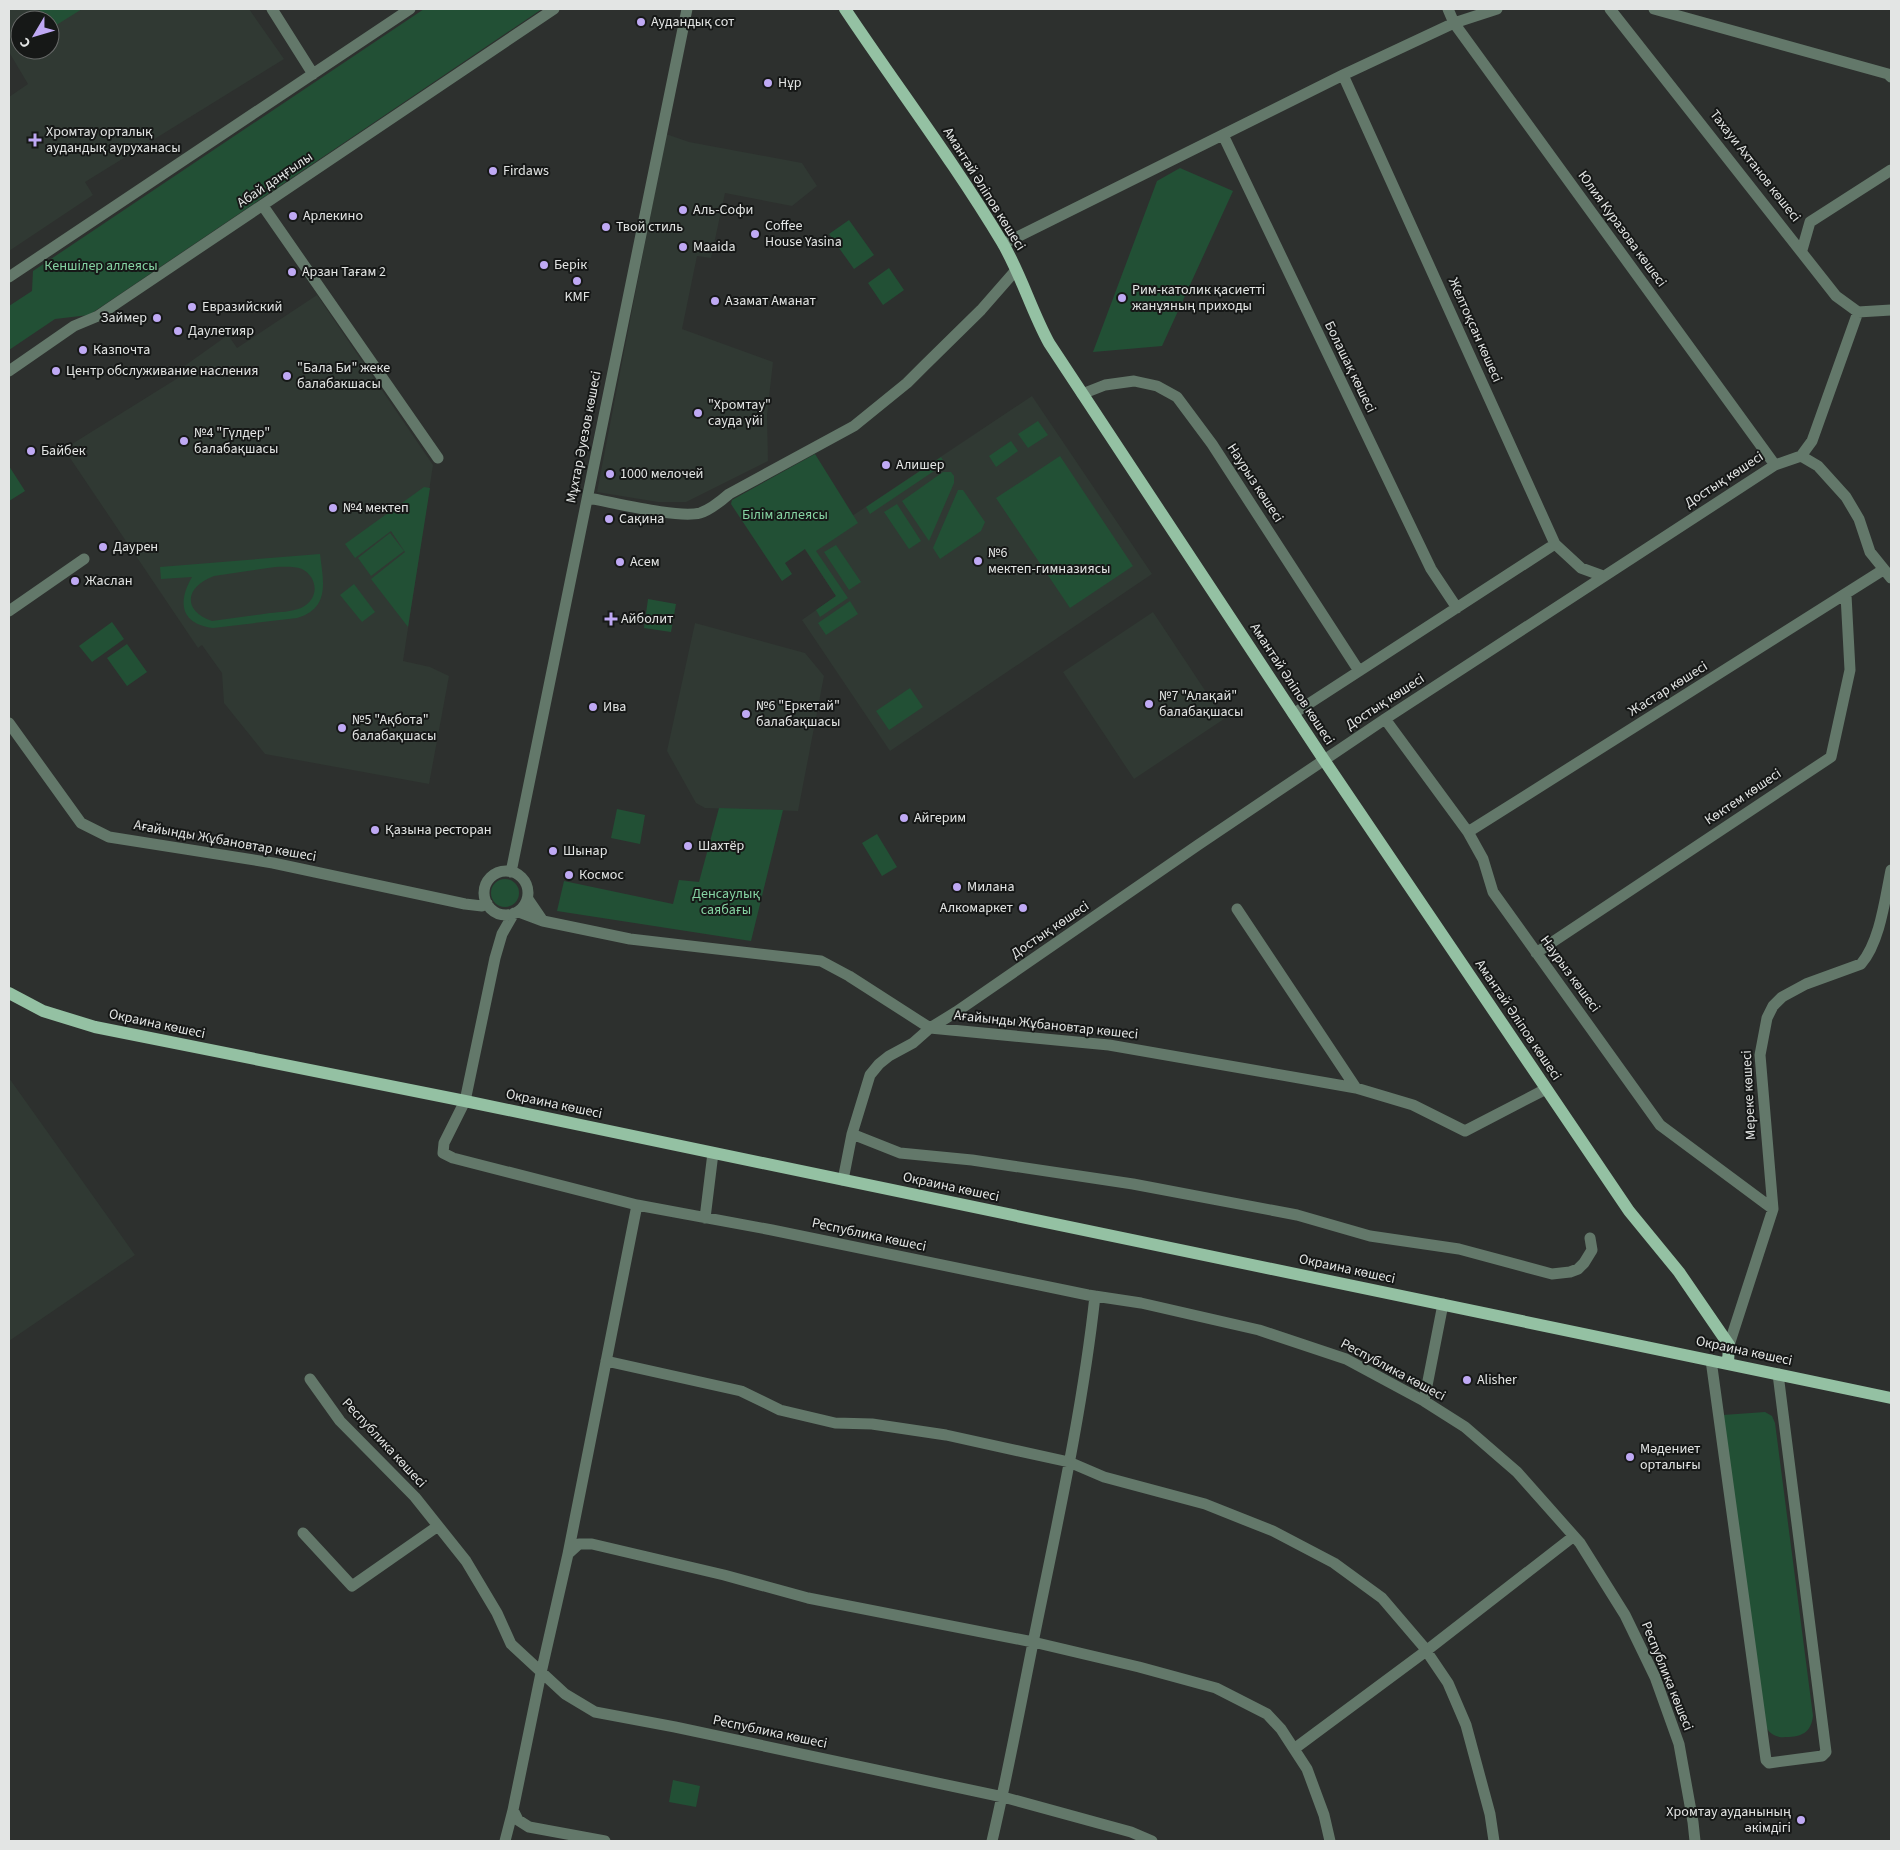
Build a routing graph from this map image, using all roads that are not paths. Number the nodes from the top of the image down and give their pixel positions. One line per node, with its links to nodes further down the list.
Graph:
1 (272, 9): 11 (street)
2 (410, 9): 11 (street)
3 (554, 9): 16 (street, Абай даңғылы)
4 (687, 9): 28 (street, Мұхтар Әуезов көшесі)
5 (845, 9): 17 (main road, Амантай Әліпов көшесі)
6 (1448, 9): 10 (street, Юлия Куразова көшесі)
7 (1497, 9): 10 (street)
8 (1610, 9): 18 (street, Тахауи Ахтанов көшесі)
9 (1654, 9): 13 (street)
10 (1454, 23): 12 (street); 27 (street, Юлия Куразова көшесі)
11 (313, 74): 20 (street)
12 (1343, 75): 14 (street); 29 (street, Желтоқсан көшесі)
13 (1891, 77)
14 (1223, 135): 17 (street); 34 (street, Болашақ көшесі)
15 (1891, 170): 18 (street)
16 (263, 206): 23 (street, Абай даңғылы); 26 (street)
17 (1003, 244): 19 (main road, Амантай Әліпов көшесі)
18 (1802, 250): 22 (street, Тахауи Ахтанов көшесі)
19 (1016, 270): 24 (main road, Амантай Әліпов көшесі); 28 (street)
20 (9, 276)
21 (1891, 310): 22 (street)
22 (1858, 312): 25 (street)
23 (9, 371)
24 (1082, 394): 36 (street, Наурыз көшесі); 37 (main road, Амантай Әліпов көшесі)
25 (1800, 456): 27 (street, Достық көшесі); 31 (street)
26 (438, 458)
27 (1775, 465): 32 (street, Достық көшесі)
28 (588, 498): 43 (street, Мұхтар Әуезов көшесі)
29 (1555, 544): 32 (street, Желтоқсан көшесі); 34 (street)
30 (84, 559): 35 (street)
31 (1887, 574): 33 (street, Жастар көшесі)
32 (1604, 576): 38 (street, Достық көшесі)
33 (1846, 595): 41 (street, Жастар көшесі); 51 (street, Көктем көшесі)
34 (1457, 608): 36 (street)
35 (9, 611)
36 (1359, 671): 37 (street)
37 (1293, 714): 40 (main road, Амантай Әліпов көшесі)
38 (1385, 720): 40 (street, Достық көшесі); 41 (street, Наурыз көшесі)
39 (9, 723): 45 (street, Ағайынды Жұбановтар көшесі)
40 (1324, 760): 53 (street, Достық көшесі); 55 (main road, Амантай Әліпов көшесі)
41 (1468, 832): 51 (street, Наурыз көшесі)
42 (1891, 870): 61 (street, Мереке көшесі)
43 (510, 872): 44 (street); 45 (street)
44 (528, 898): 47 (street); 49 (street)
45 (487, 903): 48 (street)
46 (1237, 909): 54 (street)
47 (517, 913): 48 (street); 49 (street, Ағайынды Жұбановтар көшесі); 50 (street)
48 (499, 914): 50 (street)
49 (543, 921): 53 (street, Ағайынды Жұбановтар көшесі)
50 (502, 934): 56 (street)
51 (1536, 952): 61 (street, Наурыз көшесі)
52 (9, 992): 56 (main road, Окраина көшесі)
53 (930, 1028): 54 (street, Ағайынды Жұбановтар көшесі); 57 (street, Достық көшесі)
54 (1356, 1088): 55 (street, Ағайынды Жұбановтар көшесі)
55 (1546, 1089): 66 (main road, Амантай Әліпов көшесі)
56 (465, 1101): 58 (main road, Окраина көшесі); 60 (street, Республика көшесі)
57 (852, 1134): 59 (street, Достық көшесі); 63 (street)
58 (714, 1153): 59 (main road, Окраина көшесі); 62 (street)
59 (843, 1180): 65 (main road, Окраина көшесі)
60 (637, 1205): 62 (street, Республика көшесі); 68 (street)
61 (1773, 1210): 66 (street, Мереке көшесі)
62 (705, 1218): 64 (street, Республика көшесі)
63 (1590, 1238)
64 (1095, 1296): 73 (street, Республика көшесі); 74 (street)
65 (1443, 1304): 67 (main road, Окраина көшесі); 73 (street)
66 (1729, 1344): 69 (main road)
67 (1711, 1360): 69 (main road, Окраина көшесі); 70 (street)
68 (606, 1361): 74 (street); 78 (street)
69 (1728, 1363): 70 (main road, Окраина көшесі)
70 (1778, 1374): 72 (main road, Окраина көшесі)
71 (310, 1379): 75 (street, Республика көшесі)
72 (1891, 1398)
73 (1424, 1402): 77 (street, Республика көшесі)
74 (1069, 1462): 79 (street); 80 (street)
75 (438, 1526): 76 (street); 81 (street, Республика көшесі)
76 (302, 1533)
77 (1574, 1536): 80 (street); 91 (street, Республика көшесі)
78 (568, 1554): 79 (street); 81 (street)
79 (1032, 1642): 82 (street); 83 (street)
80 (1426, 1651): 82 (street); 90 (street)
81 (541, 1673): 83 (street, Республика көшесі); 84 (street)
82 (1294, 1749): 89 (street)
83 (1003, 1797): 87 (street); 88 (street, Республика көшесі)
84 (516, 1815): 85 (street); 86 (street)
85 (505, 1841)
86 (604, 1841)
87 (992, 1841)
88 (1152, 1841)
89 (1330, 1841)
90 (1494, 1841)
91 (1695, 1841)

